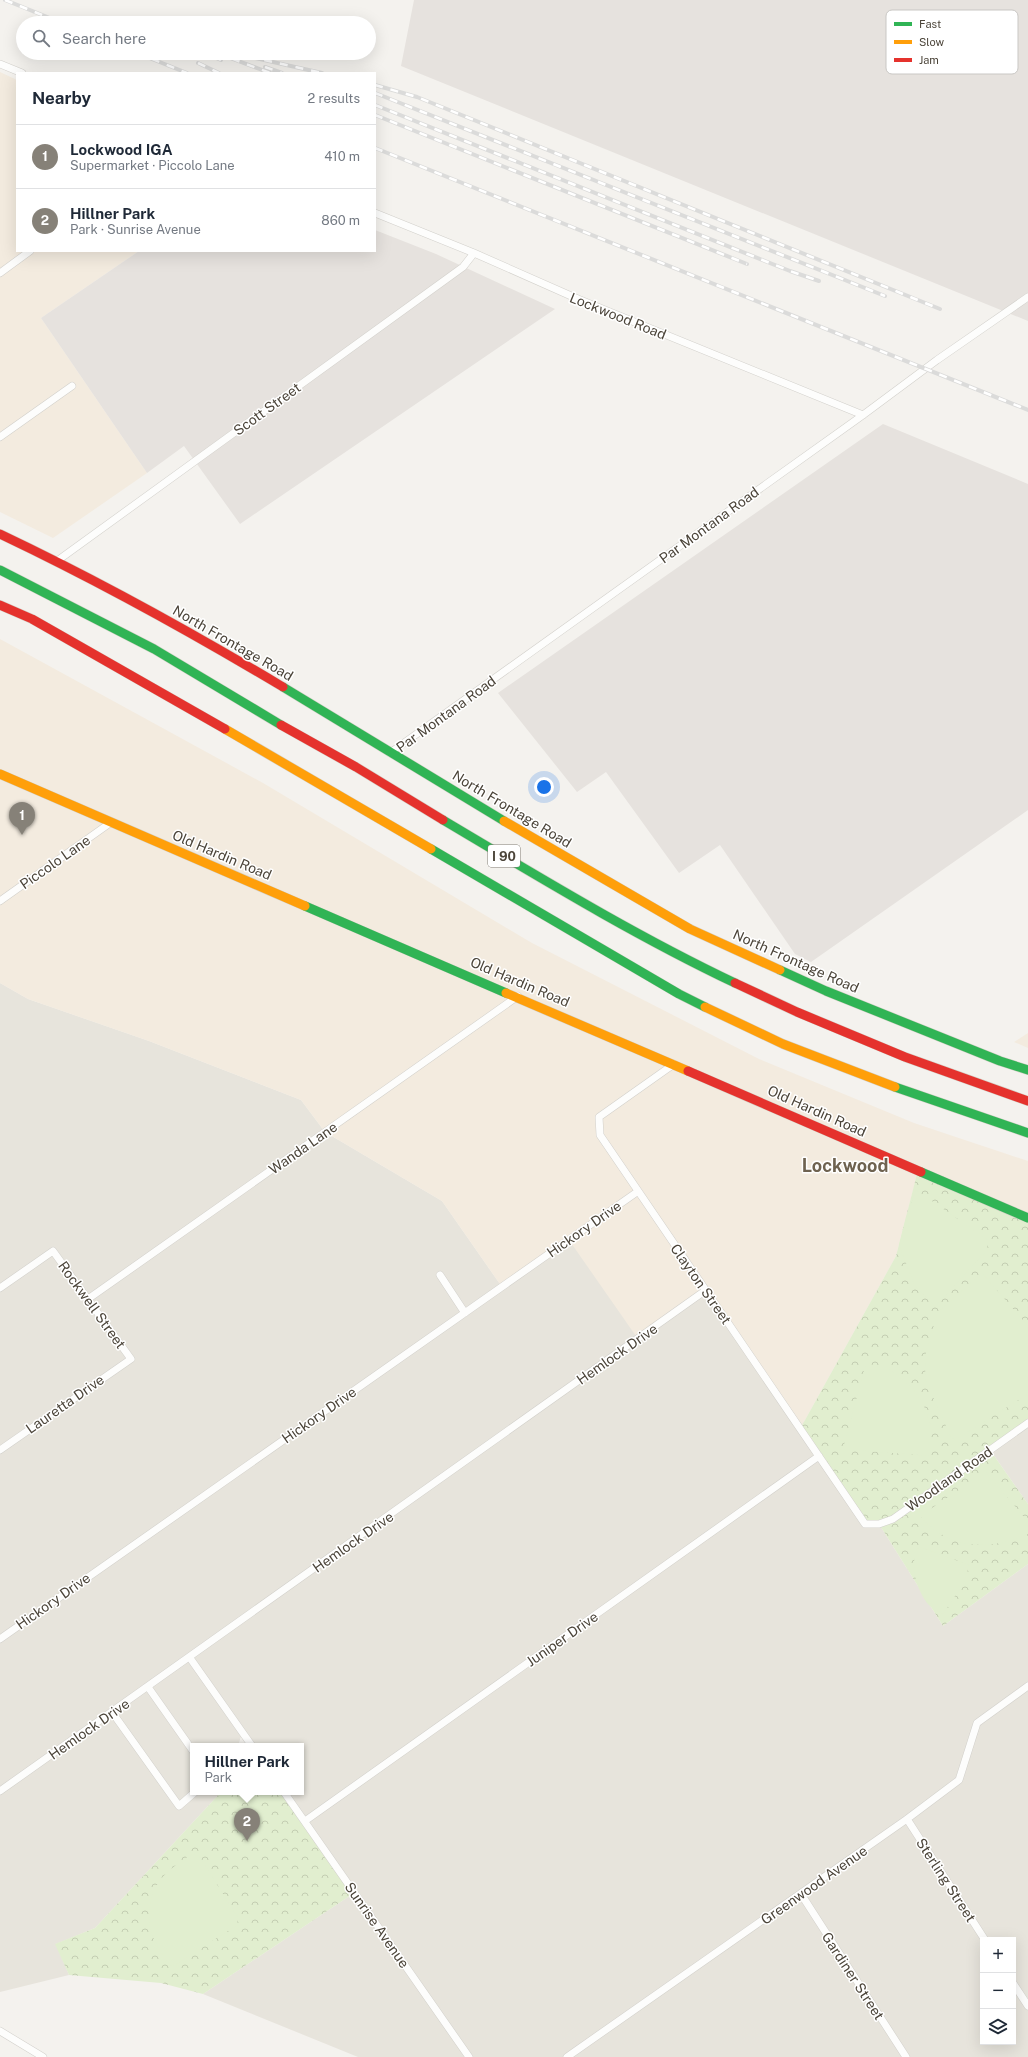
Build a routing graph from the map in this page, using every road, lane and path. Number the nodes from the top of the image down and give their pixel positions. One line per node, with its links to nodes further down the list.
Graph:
1 (0, 64): 2 (street)
2 (20, 72)
3 (376, 213): 5 (street, Lockwood Road)
4 (29, 252): 6 (street)
5 (474, 253): 9 (street, Lockwood Road); 12 (street, Scott Street)
6 (0, 273)
7 (1028, 298): 9 (street, Par Montana Road)
8 (72, 386): 10 (street)
9 (863, 415): 15 (street, Par Montana Road)
10 (0, 437)
11 (0, 534): 12 (main road, North Frontage Road)
12 (57, 561): 15 (main road, North Frontage Road)
13 (0, 570): 22 (main road, I 90)
14 (0, 605): 23 (main road, I 90)
15 (390, 753): 21 (main road, North Frontage Road)
16 (0, 774): 17 (main road, Old Hardin Road)
17 (110, 823): 18 (street, Piccolo Lane); 19 (main road, Old Hardin Road)
18 (0, 901)
19 (518, 996): 20 (main road, Old Hardin Road); 29 (street, Wanda Lane)
20 (674, 1064): 24 (street, Clayton Street); 25 (main road, Old Hardin Road)
21 (1028, 1070)
22 (1028, 1101)
23 (1028, 1133)
24 (637, 1192): 28 (street, Clayton Street); 30 (street, Hickory Drive)
25 (1028, 1218)
26 (440, 1275): 30 (street)
27 (0, 1288): 29 (street, Rockwell Street)
28 (706, 1290): 34 (street, Clayton Street); 37 (street, Hemlock Drive)
29 (88, 1299): 31 (street, Rockwell Street)
30 (465, 1312): 36 (street, Hickory Drive)
31 (131, 1359): 33 (street, Lauretta Drive)
32 (1028, 1423): 35 (street, Woodland Road)
33 (0, 1450)
34 (819, 1456): 35 (street, Clayton Street); 47 (street, Juniper Drive)
35 (865, 1524)
36 (0, 1639)
37 (190, 1658): 39 (street, Hemlock Drive); 41 (street)
38 (1028, 1686): 46 (street, Greenwood Avenue)
39 (148, 1687): 40 (street, Hemlock Drive); 42 (street)
40 (112, 1712): 43 (street, Hemlock Drive); 44 (street)
41 (250, 1743)
42 (190, 1747)
43 (0, 1791)
44 (192, 1795)
45 (286, 1795): 47 (street, Sunrise Avenue)
46 (906, 1820): 48 (street, Greenwood Avenue); 49 (street, Sterling Street)
47 (305, 1821): 54 (street, Sunrise Avenue)
48 (801, 1894): 55 (street, Greenwood Avenue); 56 (street, Gardiner Street)
49 (983, 1937)
50 (1016, 1988): 51 (street)
51 (1028, 2006)
52 (0, 2031): 53 (street)
53 (43, 2057)
54 (469, 2057)
55 (568, 2057)
56 (906, 2057)

